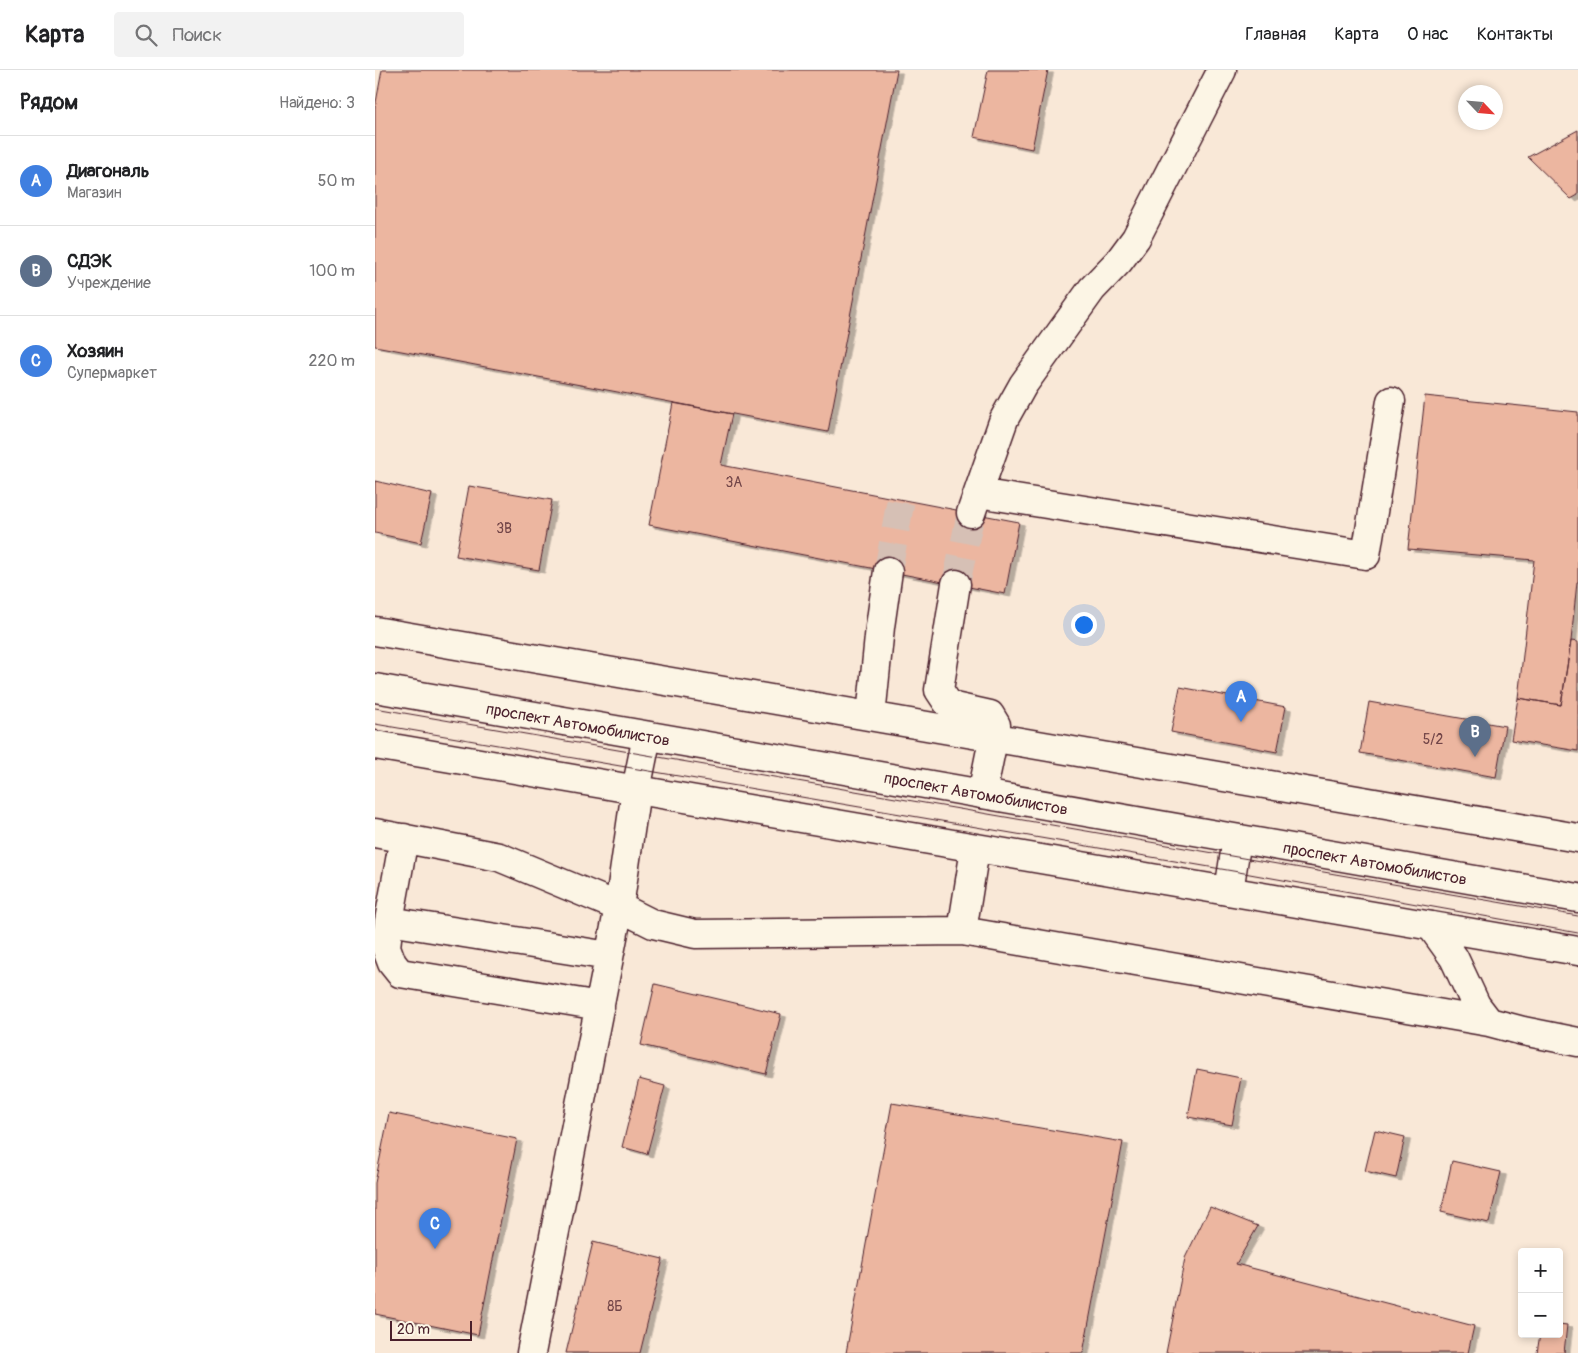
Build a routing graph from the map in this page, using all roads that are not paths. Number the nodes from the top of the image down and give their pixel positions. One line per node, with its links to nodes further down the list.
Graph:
1 (1222, 70): 2 (main road)
2 (1391, 401)
3 (888, 571): 7 (main road)
4 (956, 584): 9 (main road)
5 (375, 631): 7 (main road)
6 (375, 688): 8 (main road, проспект Автомобилистов)
7 (871, 716): 9 (main road)
8 (647, 736): 11 (main road); 12 (main road, проспект Автомобилистов)
9 (995, 738): 12 (main road); 15 (main road)
10 (375, 744): 11 (main road)
11 (636, 790): 17 (main road); 20 (main road)
12 (982, 794): 16 (main road, проспект Автомобилистов)
13 (375, 833): 14 (main road)
14 (404, 838): 20 (main road); 21 (main road)
15 (1578, 838)
16 (1237, 839): 18 (main road); 19 (main road, проспект Автомобилистов)
17 (975, 849): 18 (main road); 23 (main road)
18 (1229, 891): 22 (main road)
19 (1578, 898)
20 (619, 907): 23 (main road); 25 (main road)
21 (389, 921): 25 (main road); 26 (main road)
22 (1431, 926): 24 (main road); 27 (main road)
23 (961, 931): 27 (main road)
24 (1578, 951)
25 (609, 956): 26 (main road)
26 (600, 1006): 29 (main road)
27 (1489, 1022): 28 (main road)
28 (1578, 1042)
29 (531, 1353)

